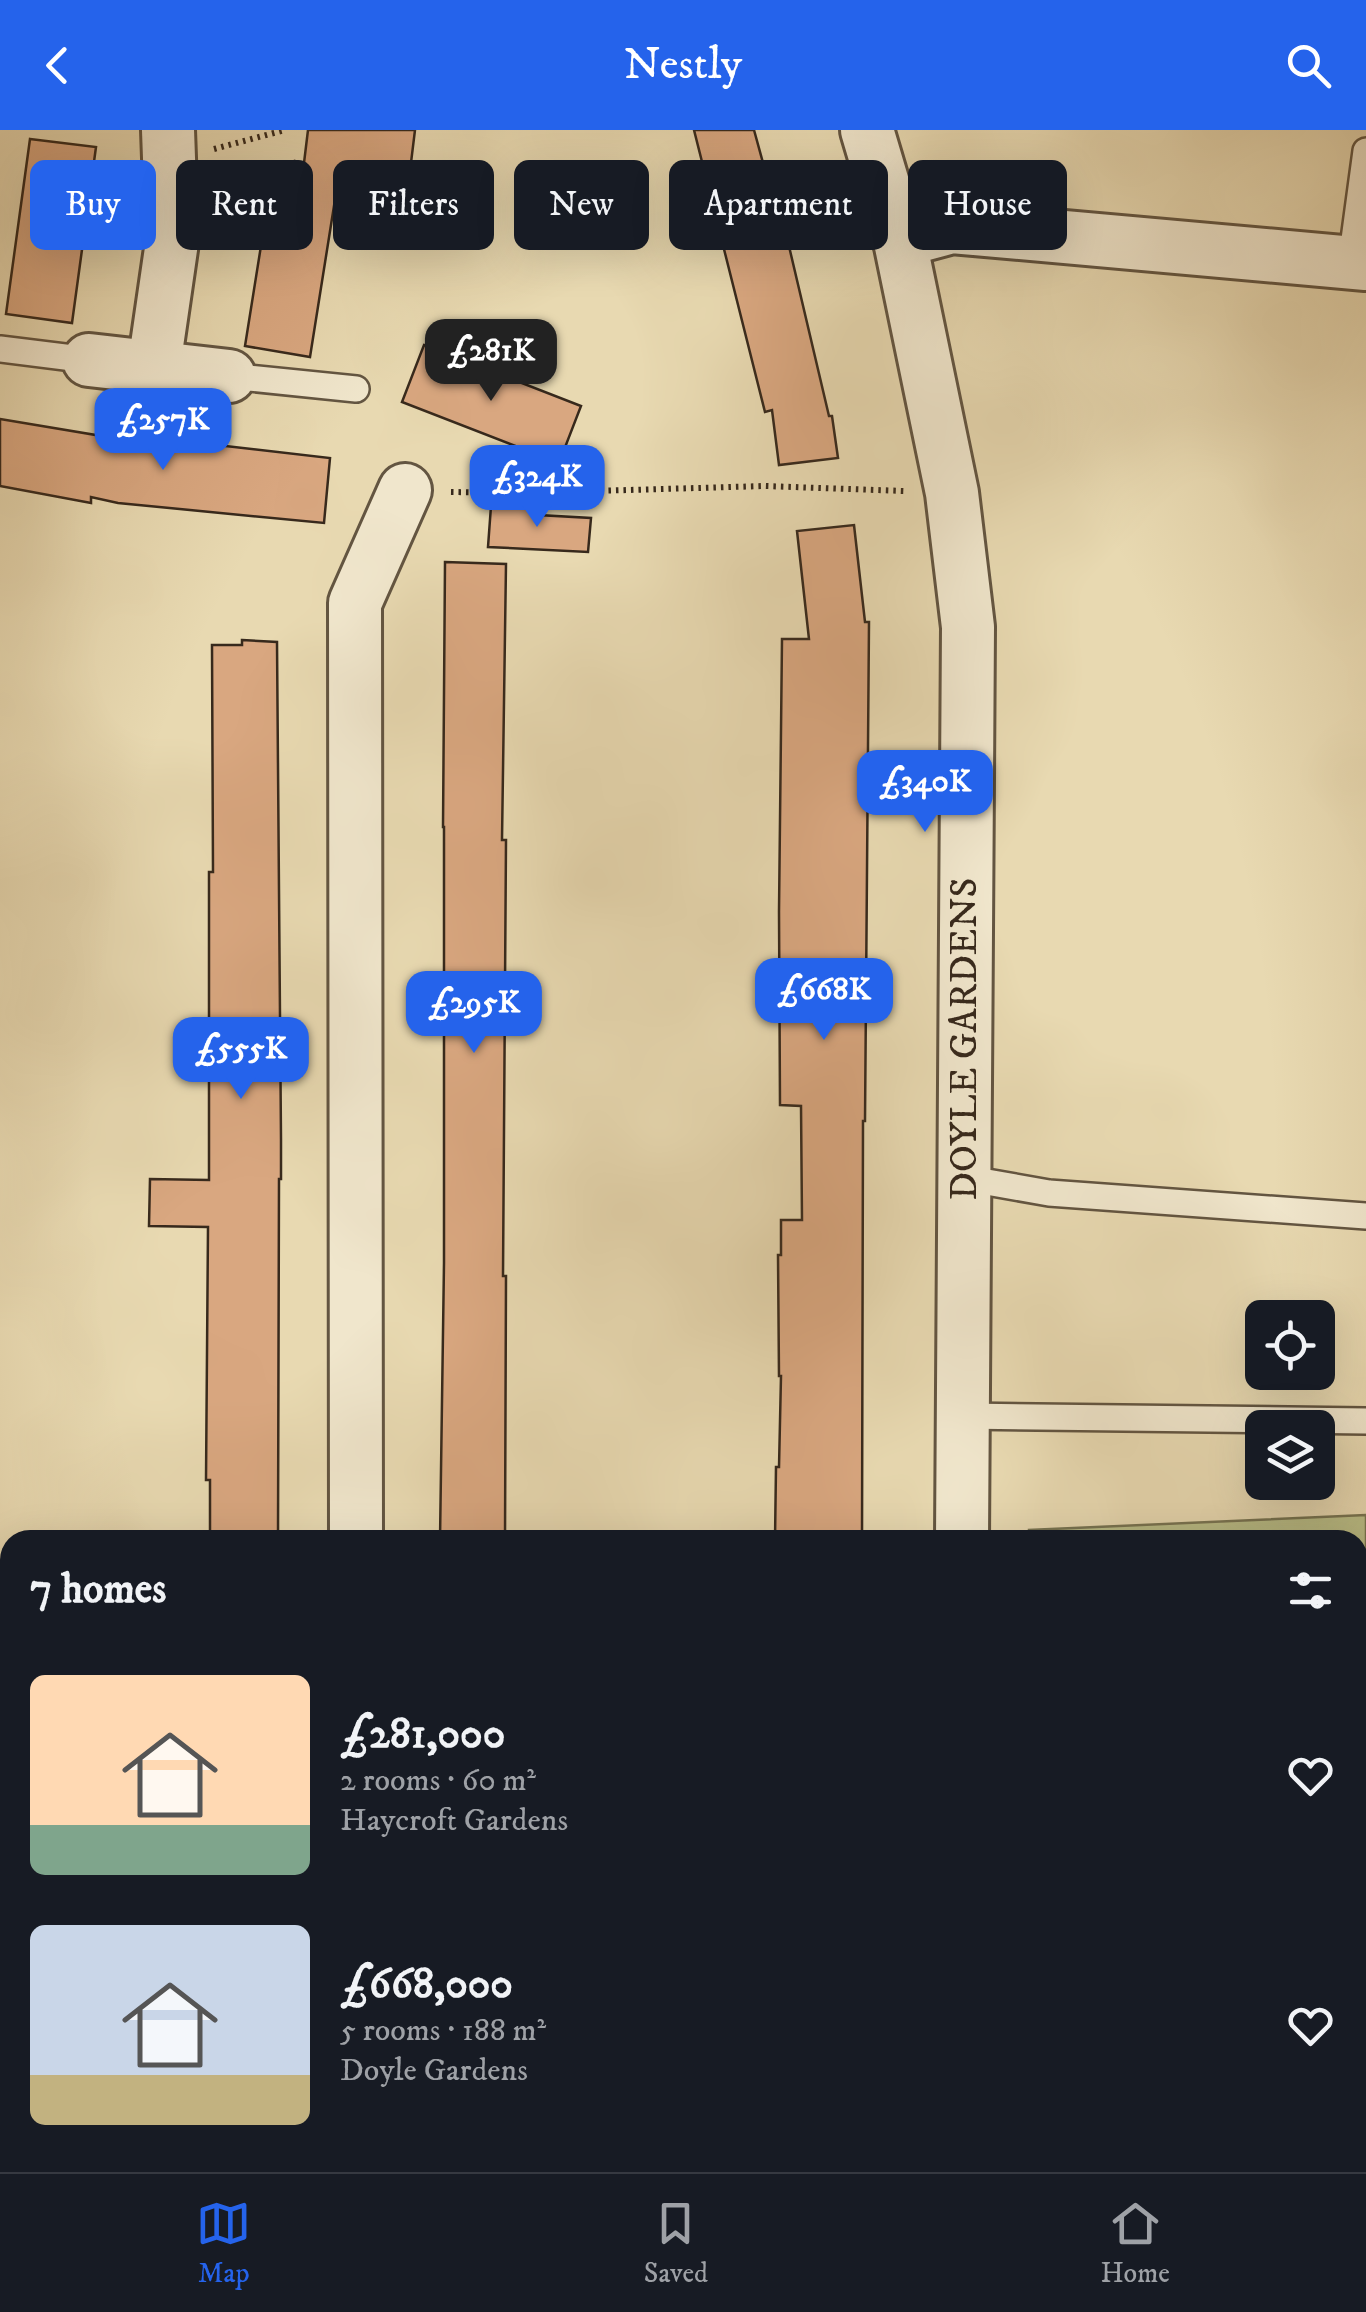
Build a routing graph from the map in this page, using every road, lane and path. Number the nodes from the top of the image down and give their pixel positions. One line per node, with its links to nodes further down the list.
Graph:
1 (286, 130): 3 (path)
2 (867, 130): 5 (street, DOYLE GARDENS)
3 (168, 146): 9 (street)
4 (1366, 151): 6 (lane)
5 (900, 242): 6 (street); 13 (street, DOYLE GARDENS)
6 (1358, 263)
7 (0, 349): 8 (lane)
8 (89, 360): 9 (street)
9 (154, 366): 10 (street)
10 (228, 376): 11 (lane)
11 (356, 389)
12 (405, 490): 13 (path); 18 (street)
13 (952, 493): 14 (street, DOYLE GARDENS)
14 (964, 1178): 15 (lane); 16 (street, DOYLE GARDENS)
15 (1366, 1216)
16 (963, 1416): 17 (lane); 19 (street, DOYLE GARDENS)
17 (1366, 1421)
18 (356, 1530)
19 (962, 1530)

